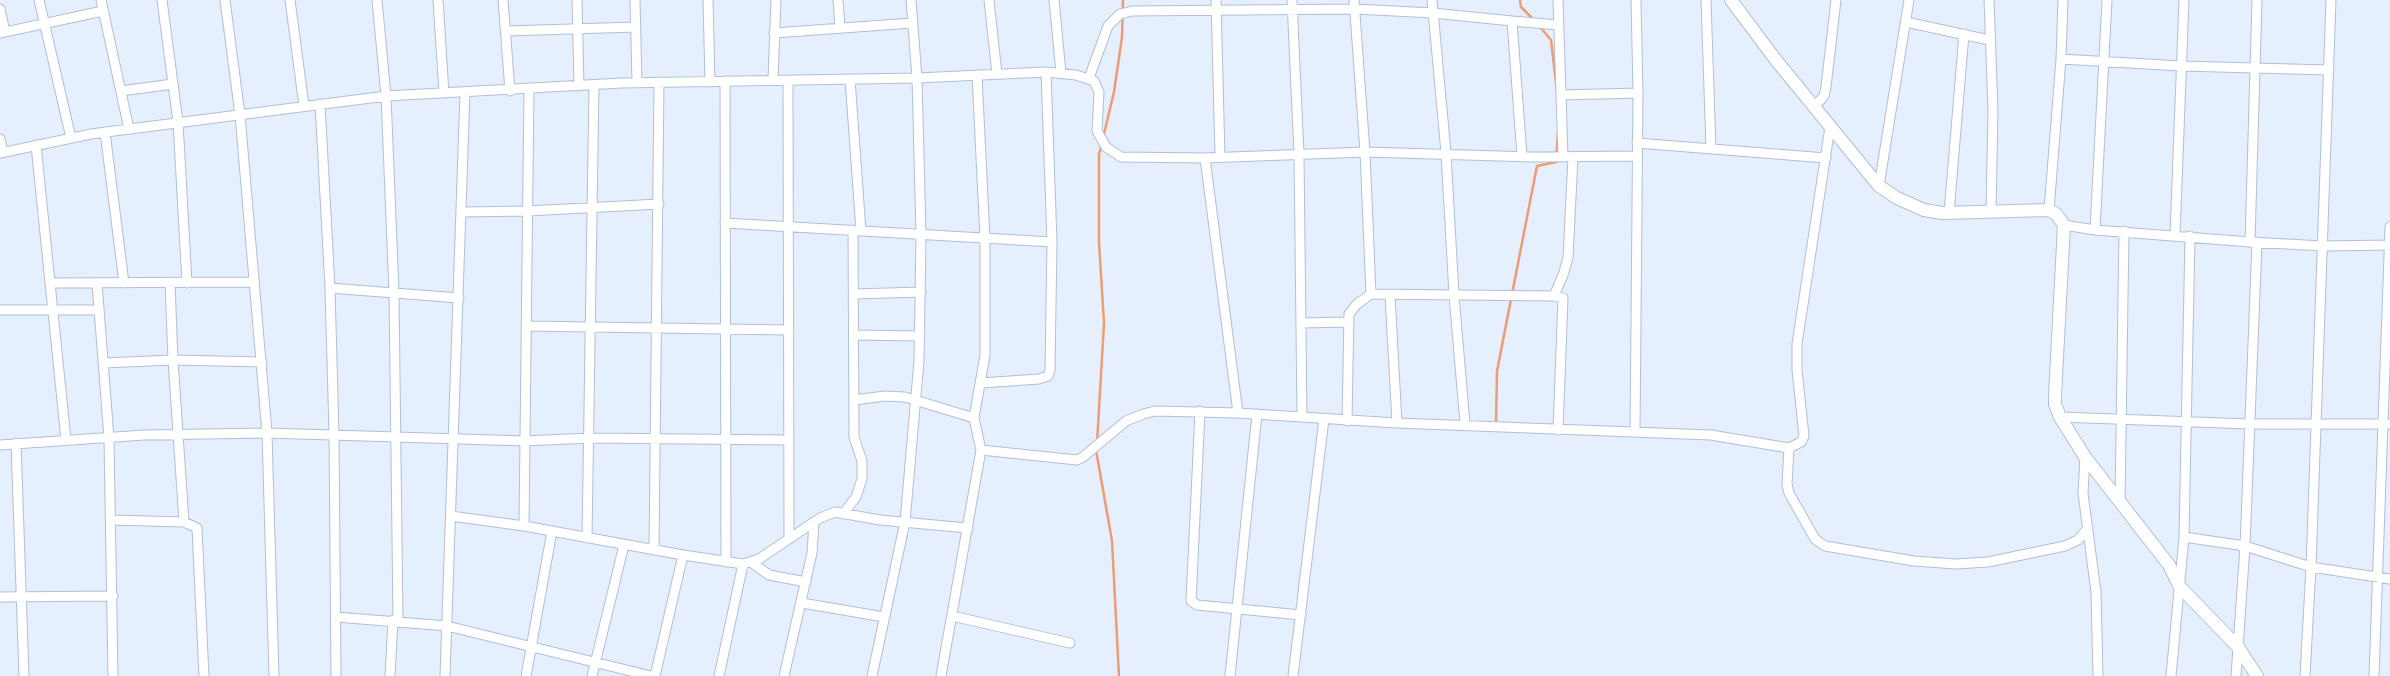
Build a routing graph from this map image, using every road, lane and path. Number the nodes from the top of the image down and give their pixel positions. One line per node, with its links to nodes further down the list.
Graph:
1 (39, 0): 40 (street)
2 (101, 0): 35 (street)
3 (162, 0): 68 (street)
4 (225, 0): 82 (street)
5 (290, 0): 80 (street)
6 (377, 0): 78 (street)
7 (438, 0): 75 (street)
8 (503, 0): 45 (street)
9 (577, 0): 43 (street)
10 (635, 0): 42 (street)
11 (708, 0): 67 (street)
12 (776, 0): 47 (street)
13 (838, 0): 44 (street)
14 (911, 0): 39 (street)
15 (989, 0): 57 (street)
16 (1054, 0): 56 (street)
17 (1216, 0): 34 (street)
18 (1432, 0): 36 (street)
19 (1558, 0): 41 (street)
20 (1636, 0): 76 (street)
21 (1706, 0): 91 (street)
22 (1730, 0): 81 (street)
23 (1836, 0): 81 (street)
24 (1909, 0): 38 (street)
25 (1989, 0): 49 (street)
26 (2063, 0): 50 (street)
27 (2107, 0): 51 (street)
28 (2184, 0): 52 (street)
29 (2257, 0): 53 (street)
30 (2331, 0): 54 (street)
31 (1292, 5): 32 (street); 34 (street); 95 (street)
32 (1355, 5): 36 (street); 93 (street)
33 (0, 9): 46 (street)
34 (1216, 10): 60 (street); 99 (street)
35 (103, 11): 40 (street); 72 (street)
36 (1433, 13): 37 (street); 94 (street)
37 (1512, 21): 41 (street); 96 (street)
38 (1906, 22): 48 (street); 103 (street)
39 (912, 23): 44 (street); 59 (street)
40 (45, 24): 46 (street); 87 (street)
41 (1558, 25): 77 (street)
42 (636, 27): 43 (street); 65 (street)
43 (578, 28): 45 (street); 70 (street)
44 (840, 28): 47 (street)
45 (506, 31): 73 (street)
46 (3, 32)
47 (774, 34): 61 (street)
48 (1964, 34): 49 (street); 110 (street)
49 (1989, 40): 109 (street)
50 (2061, 59): 51 (street); 106 (street)
51 (2105, 62): 52 (street); 116 (street)
52 (2181, 66): 53 (street); 119 (street)
53 (2255, 69): 54 (street); 123 (street)
54 (2329, 70): 125 (street)
55 (1046, 72): 56 (street); 57 (street); 122 (street)
56 (1061, 73): 60 (street)
57 (997, 74): 58 (street)
58 (977, 75): 59 (street); 121 (street)
59 (917, 78): 62 (street); 118 (street)
60 (1089, 78): 101 (street)
61 (773, 79): 63 (street); 64 (street)
62 (850, 79): 63 (street); 115 (street)
63 (788, 80): 113 (street)
64 (725, 81): 67 (street); 111 (street)
65 (638, 82): 66 (street); 69 (street)
66 (659, 82): 67 (street); 104 (street)
67 (710, 82)
68 (173, 84): 72 (street); 83 (street)
69 (594, 85): 70 (street); 105 (street)
70 (579, 86): 71 (street)
71 (529, 90): 73 (street); 107 (street)
72 (120, 91): 85 (street)
73 (510, 91): 74 (street)
74 (465, 92): 75 (street); 108 (street)
75 (444, 93): 78 (street)
76 (1638, 93): 77 (street); 89 (street)
77 (1560, 95): 100 (street)
78 (386, 96): 79 (street); 133 (street)
79 (320, 104): 80 (street); 132 (street)
80 (304, 106): 82 (street)
81 (1814, 107): 84 (street)
82 (240, 115): 83 (street); 127 (street)
83 (178, 122): 85 (street); 126 (street)
84 (1830, 127): 102 (street); 103 (street)
85 (129, 129): 86 (street)
86 (105, 132): 87 (street); 130 (street)
87 (71, 138): 90 (street)
88 (0, 139): 92 (street)
89 (1637, 143): 91 (street); 98 (street)
90 (36, 145): 92 (street); 128 (street)
91 (1711, 149): 102 (street)
92 (1, 152)
93 (1365, 152): 94 (street); 95 (street); 136 (street)
94 (1446, 153): 96 (street); 138 (street)
95 (1299, 154): 99 (street); 145 (street)
96 (1522, 156): 100 (street)
97 (1573, 156): 98 (street); 100 (street); 139 (street)
98 (1637, 156): 175 (street)
99 (1220, 157): 101 (street)
100 (1563, 157)
101 (1205, 158): 160 (street)
102 (1826, 158): 190 (street)
103 (1879, 186): 110 (street)
104 (659, 204): 105 (street); 148 (street)
105 (592, 208): 107 (street); 147 (street)
106 (2049, 210): 109 (street); 112 (street)
107 (528, 211): 108 (street); 146 (street)
108 (461, 212): 140 (street)
109 (1991, 212): 110 (street)
110 (1950, 213)
111 (725, 223): 113 (street); 149 (street)
112 (2064, 225): 116 (street); 163 (street)
113 (788, 226): 115 (street); 150 (street)
114 (2390, 227): 124 (street)
115 (857, 230): 118 (street); 135 (street)
116 (2095, 230): 117 (street)
117 (2124, 231): 119 (street); 166 (street)
118 (921, 235): 121 (street); 134 (street)
119 (2175, 235): 120 (street)
120 (2190, 236): 123 (street); 168 (street)
121 (985, 239): 122 (street); 156 (street)
122 (1052, 242): 156 (street)
123 (2253, 242): 125 (street); 172 (street)
124 (2390, 245): 125 (street); 173 (street)
125 (2323, 246): 170 (street)
126 (187, 282): 127 (street); 131 (street)
127 (253, 282): 154 (street)
128 (50, 283): 129 (street); 142 (street)
129 (97, 283): 130 (street); 143 (street)
130 (124, 283): 131 (street)
131 (170, 283): 153 (street)
132 (330, 288): 133 (street); 178 (street)
133 (394, 292): 140 (street); 179 (street)
134 (921, 292): 135 (street); 152 (street)
135 (854, 294): 151 (street)
136 (1371, 294): 137 (street); 144 (street)
137 (1390, 295): 138 (street); 169 (street)
138 (1454, 295): 139 (street); 171 (street)
139 (1554, 296): 174 (street)
140 (459, 298): 184 (street)
141 (0, 310): 142 (street)
142 (52, 310): 143 (street); 183 (street)
143 (99, 310): 155 (street)
144 (1348, 322): 145 (street); 167 (street)
145 (1302, 323): 162 (street)
146 (526, 326): 147 (street); 187 (street)
147 (590, 327): 148 (street); 181 (street)
148 (657, 327): 149 (street); 182 (street)
149 (726, 329): 150 (street); 185 (street)
150 (789, 330): 186 (street)
151 (854, 336): 152 (street); 158 (street)
152 (920, 336): 157 (street)
153 (173, 360): 154 (street); 155 (street); 177 (street)
154 (262, 362): 176 (street)
155 (104, 363): 180 (street)
156 (981, 383): 164 (street)
157 (917, 399): 158 (street); 164 (street); 199 (street)
158 (854, 400): 194 (street)
159 (1200, 412): 160 (street); 191 (street); 222 (street)
160 (1238, 413): 161 (street)
161 (1258, 414): 162 (street); 222 (street)
162 (1302, 417): 165 (street)
163 (2060, 417): 166 (street); 192 (street)
164 (974, 418): 191 (street)
165 (1324, 419): 167 (street); 223 (street)
166 (2122, 419): 168 (street); 193 (street)
167 (1347, 421): 169 (street)
168 (2186, 422): 172 (street); 204 (street)
169 (1397, 423): 171 (street)
170 (2315, 423): 172 (street); 173 (street); 213 (street)
171 (1465, 424): 174 (street)
172 (2249, 424): 208 (street)
173 (2386, 424): 214 (street)
174 (1558, 430): 175 (street)
175 (1635, 432): 190 (street)
176 (267, 433): 177 (street); 178 (street); 236 (street)
177 (178, 434): 180 (street); 197 (street)
178 (334, 434): 179 (street); 225 (street)
179 (396, 437): 184 (street); 227 (street)
180 (109, 438): 183 (street); 196 (street)
181 (590, 438): 182 (street); 187 (street); 205 (street)
182 (657, 438): 185 (street); 209 (street)
183 (66, 440): 189 (street)
184 (454, 440): 187 (street); 195 (street)
185 (725, 440): 186 (street); 211 (street)
186 (788, 440): 206 (street)
187 (525, 441): 200 (street)
188 (0, 442): 189 (street)
189 (16, 443): 218 (street)
190 (1788, 448): 202 (street)
191 (981, 450): 201 (street)
192 (2085, 457): 193 (street); 202 (street)
193 (2120, 502): 217 (street)
194 (843, 514): 198 (street); 199 (street)
195 (451, 516): 200 (street); 228 (street)
196 (111, 520): 197 (street); 219 (street)
197 (184, 522): 235 (street)
198 (814, 522): 206 (street); 216 (street)
199 (904, 522): 201 (street); 226 (street)
200 (524, 526): 203 (street)
201 (968, 528): 224 (street)
202 (2088, 528): 250 (street)
203 (552, 531): 205 (street); 230 (street)
204 (2184, 537): 208 (street); 217 (street)
205 (587, 538): 207 (street)
206 (789, 539): 212 (street)
207 (624, 544): 209 (street); 232 (street)
208 (2245, 546): 213 (street); 231 (street)
209 (654, 550): 210 (street)
210 (683, 556): 211 (street); 243 (street)
211 (726, 562): 212 (street)
212 (747, 563): 216 (street); 244 (street)
213 (2312, 566): 214 (street); 254 (street)
214 (2378, 577): 215 (street); 255 (street)
215 (2390, 579)
216 (806, 582): 221 (street)
217 (2180, 587): 231 (street); 251 (street)
218 (23, 596): 219 (street); 220 (street); 233 (street)
219 (113, 596): 234 (street)
220 (0, 597)
221 (802, 603): 226 (street); 245 (street)
222 (1237, 608): 223 (street); 248 (street)
223 (1301, 615): 249 (street)
224 (952, 616): 229 (street); 247 (street)
225 (336, 617): 227 (street); 237 (street)
226 (884, 617): 246 (street)
227 (395, 620): 228 (street); 238 (street)
228 (447, 626): 230 (street); 239 (street)
229 (1070, 643)
230 (532, 645): 232 (street); 240 (street)
231 (2238, 646): 252 (street); 253 (street)
232 (596, 661): 241 (street); 242 (street)
233 (24, 676)
234 (113, 676)
235 (204, 676)
236 (274, 676)
237 (336, 676)
238 (390, 676)
239 (445, 676)
240 (526, 676)
241 (592, 676)
242 (652, 676)
243 (655, 676)
244 (719, 676)
245 (784, 676)
246 (872, 676)
247 (941, 676)
248 (1230, 676)
249 (1293, 676)
250 (2098, 676)
251 (2171, 676)
252 (2236, 676)
253 (2257, 676)
254 (2304, 676)
255 (2374, 676)

